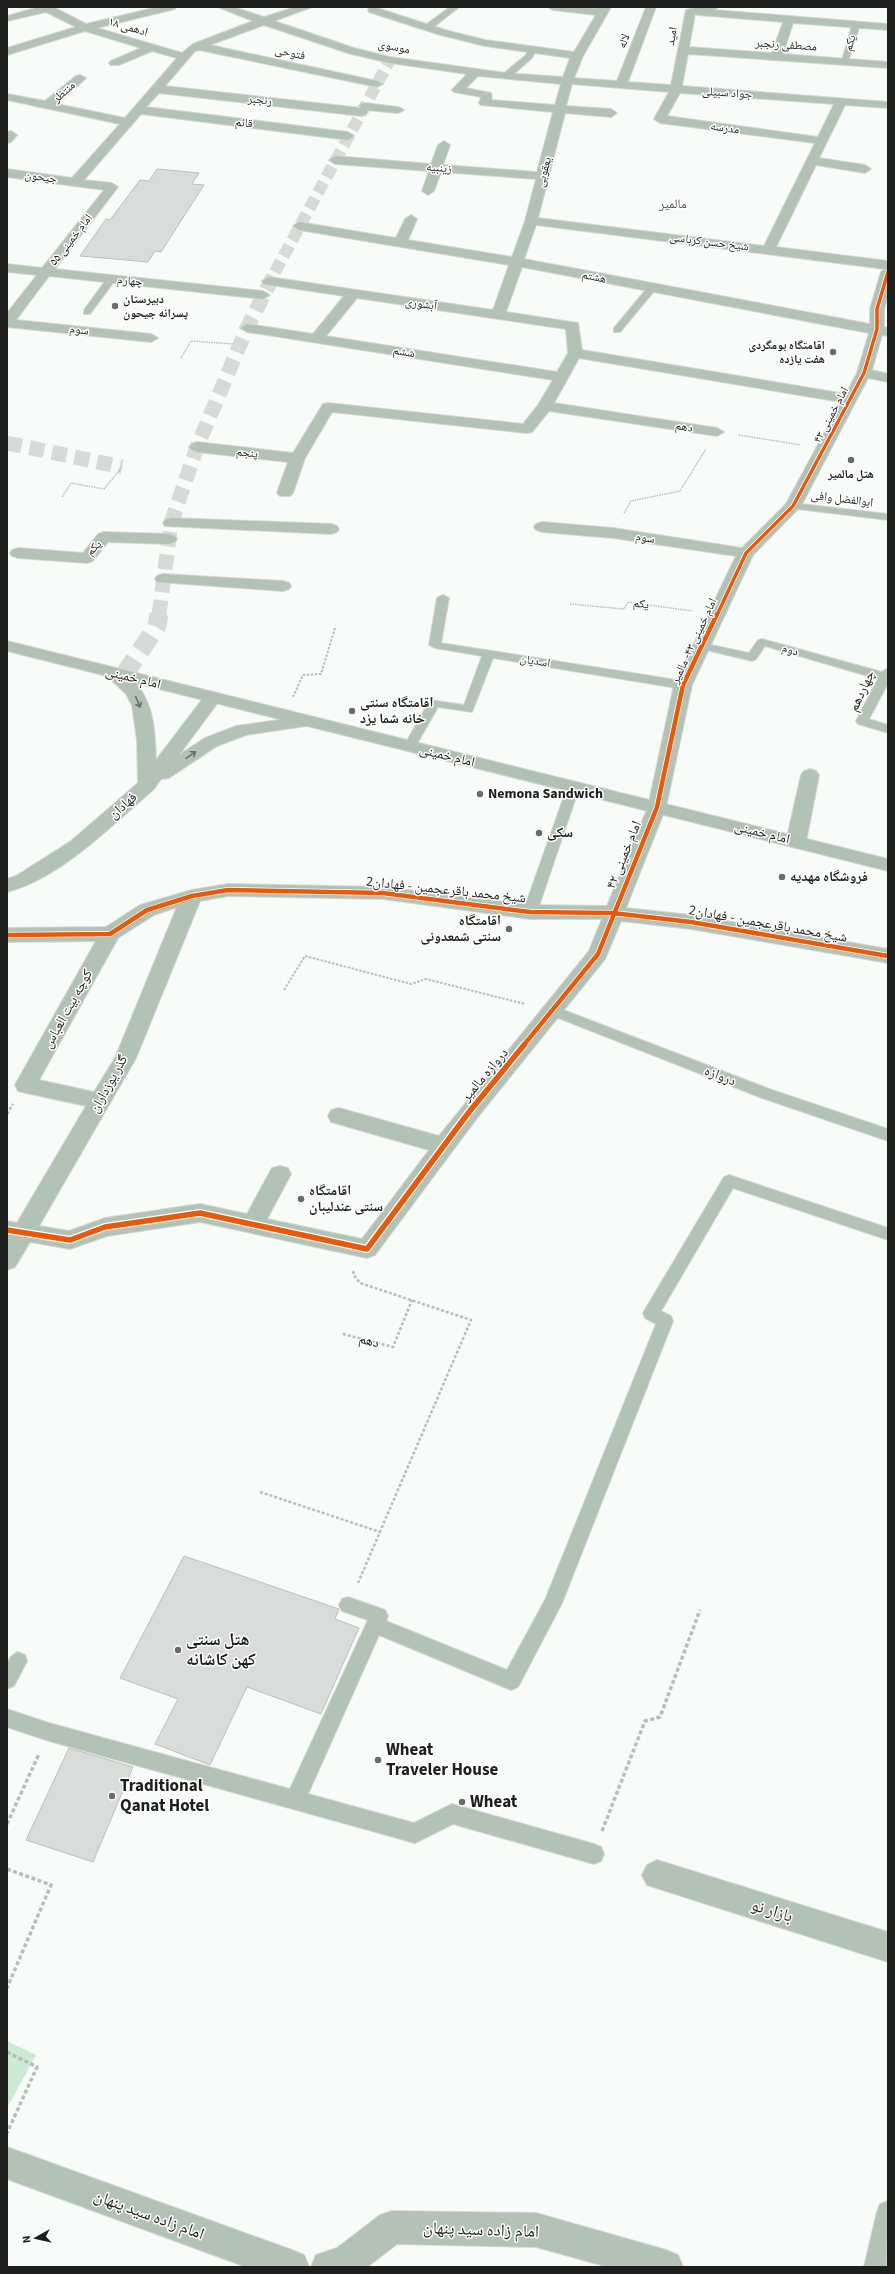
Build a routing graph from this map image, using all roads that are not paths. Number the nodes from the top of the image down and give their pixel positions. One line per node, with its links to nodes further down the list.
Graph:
1 (171, 7): 13 (street)
2 (223, 7): 16 (street, موسوی)
3 (307, 7): 16 (street)
4 (454, 7): 20 (lane)
5 (553, 7): 9 (street)
6 (651, 7): 37 (street, لاله)
7 (714, 7): 12 (street, امید)
8 (46, 8): 14 (street); 19 (street, ادهمی ۱۸)
9 (604, 9): 26 (street, یعقوبی)
10 (119, 10): 13 (street)
11 (372, 10): 20 (street)
12 (690, 12): 15 (street); 24 (street, امید)
13 (132, 17): 19 (street)
14 (10, 19)
15 (789, 19): 17 (street); 28 (street)
16 (262, 21): 21 (street); 32 (street, موسوی)
17 (856, 25): 18 (street); 29 (lane, یکم)
18 (888, 27)
19 (85, 28): 22 (street, ادهمی ۱۸); 25 (street)
20 (427, 28): 23 (street)
21 (197, 46): 27 (street); 36 (street, فتوحی)
22 (151, 47): 27 (street, ادهمی ۱۸); 30 (street)
23 (532, 50): 26 (street); 33 (lane)
24 (683, 50): 28 (street, مصطفی رنجبر); 39 (street, امید)
25 (7, 52)
26 (577, 56): 35 (street, یعقوبی)
27 (184, 57): 38 (street)
28 (776, 57): 29 (street, مصطفی رنجبر)
29 (844, 62): 31 (street, مصطفی رنجبر)
30 (116, 63)
31 (888, 65)
32 (475, 72): 33 (street, موسوی); 44 (street)
33 (506, 76): 35 (street, موسوی)
34 (80, 78): 42 (street, منتظر)
35 (567, 81): 37 (street, جواد سبیلی); 44 (street, یعقوبی)
36 (377, 84)
37 (621, 85): 39 (street, جواد سبیلی)
38 (157, 89): 45 (street); 46 (street, رنجبر)
39 (676, 89): 41 (street, جواد سبیلی); 50 (street, مدرسه)
40 (7, 97): 42 (street)
41 (841, 102): 43 (street, جواد سبیلی); 50 (street)
42 (48, 105): 48 (street)
43 (888, 105)
44 (561, 108): 47 (street); 57 (street, یعقوبی)
45 (140, 110): 48 (street); 49 (street, قائم)
46 (398, 110)
47 (611, 113)
48 (129, 122): 58 (street)
49 (348, 136)
50 (823, 141): 53 (street)
51 (444, 145): 54 (street)
52 (335, 160): 54 (street, زینبیه)
53 (813, 161): 55 (street); 64 (street)
54 (436, 168): 57 (street, زینبیه); 59 (street)
55 (865, 169)
56 (8, 174): 58 (street, جیحون)
57 (543, 176): 61 (street, یعقوبی)
58 (75, 182): 68 (street, امام خمینی ۵۵)
59 (428, 191)
60 (411, 219): 63 (street)
61 (531, 221): 64 (street, شیخ حسن کرباسی); 65 (street, یعقوبی)
62 (299, 226): 63 (street, هشتم)
63 (400, 243): 65 (street, هشتم)
64 (769, 249): 67 (street, شیخ حسن کرباسی)
65 (517, 262): 71 (street, هشتم); 76 (street, یعقوبی)
66 (7, 268): 68 (street, چهارم)
67 (888, 271): 80 (street, امام خمینی ۴۳)
68 (46, 273): 69 (street, چهارم); 74 (street, امام خمینی ۵۵)
69 (111, 279): 73 (street, چهارم); 75 (lane)
70 (270, 281): 72 (street, آبشوری)
71 (652, 288): 79 (lane); 80 (street, هشتم)
72 (353, 294): 76 (street, آبشوری); 82 (street)
73 (262, 295)
74 (13, 307): 77 (street, امام خمینی ۵۵)
75 (87, 312)
76 (498, 315): 83 (street, آبشوری)
77 (7, 323): 81 (street, سوم)
78 (247, 328): 82 (street, ششم)
79 (617, 330)
80 (883, 331): 84 (street, امام خمینی ۴۳)
81 (151, 338)
82 (317, 338): 85 (street, ششم)
83 (575, 353): 85 (street); 87 (street)
84 (864, 372): 86 (street); 87 (street, امام خمینی ۴۳)
85 (561, 377): 88 (street)
86 (888, 378)
87 (850, 399): 93 (street, امام خمینی ۴۳)
88 (545, 406): 89 (street, دهم); 91 (street)
89 (716, 432)
90 (198, 447): 91 (street, پنجم)
91 (297, 458): 92 (street)
92 (285, 492)
93 (794, 506): 94 (lane, ابوالفضل وافی); 98 (street, امام خمینی ۴۳- مالمیر)
94 (888, 517)
95 (542, 526): 98 (street, سوم)
96 (332, 529): 97 (street, یکم)
97 (18, 552)
98 (746, 552): 103 (street, امام خمینی ۴۳- مالمیر)
99 (163, 580): 100 (street)
100 (283, 586)
101 (443, 598): 104 (lane, اسدیان)
102 (7, 646): 105 (main road, امام خمینی)
103 (702, 646): 106 (lane, دوم); 107 (street, امام خمینی ۴۳- مالمیر)
104 (488, 654): 107 (lane, اسدیان); 111 (lane)
105 (113, 673): 108 (main road, امام خمینی); 113 (street, one-way to 113)
106 (887, 675): 110 (lane, چهاردهم)
107 (683, 685): 115 (street, امام خمینی ۴۳- مالمیر)
108 (213, 697): 109 (main road, امام خمینی); 113 (street, فهادان)
109 (306, 721): 111 (main road, امام خمینی); 113 (street, one-way to 109)
110 (888, 729)
111 (410, 746): 114 (main road, امام خمینی)
112 (810, 775): 116 (street)
113 (147, 785): 118 (street, فهادان)
114 (573, 788): 115 (main road, امام خمینی); 120 (lane)
115 (656, 807): 116 (main road, امام خمینی); 121 (street, امام خمینی ۴۲)
116 (796, 842): 117 (main road, امام خمینی)
117 (888, 865)
118 (7, 886)
119 (192, 896): 120 (street, شیخ محمد باقرعجمین - فهادان2); 122 (street, شیخ محمد باقرعجمین - فهادان2); 126 (street, گذر يوزداران)
120 (530, 912): 121 (street, شیخ محمد باقرعجمین - فهادان2)
121 (613, 913): 124 (street, شیخ محمد باقرعجمین - فهادان2); 125 (street, دروازه مالمیر)
122 (110, 934): 123 (street); 126 (street, کوچه بيت العباس)
123 (7, 935)
124 (888, 956)
125 (553, 1011): 128 (lane, دروازه); 129 (street, دروازه مالمیر)
126 (100, 1101): 132 (street, گذر يوزداران)
127 (339, 1116): 129 (street)
128 (888, 1136)
129 (444, 1146): 131 (street, دروازه مالمیر)
130 (280, 1174): 131 (street)
131 (253, 1224): 132 (street)
132 (15, 1232): 134 (street, گذر يوزداران)
133 (888, 1234): 136 (lane)
134 (7, 1261)
135 (348, 1605): 136 (lane)
136 (375, 1625): 140 (lane)
137 (18, 1661): 138 (lane)
138 (7, 1680)
139 (7, 1718): 140 (lane)
140 (295, 1800): 141 (lane)
141 (594, 1854)
142 (657, 1875): 143 (street, بازار نو)
143 (888, 1947)
144 (7, 2163): 146 (street, امام زاده سید پنهان)
145 (888, 2212): 149 (lane)
146 (292, 2267)
147 (328, 2267): 148 (street, امام زاده سید پنهان)
148 (666, 2267)
149 (875, 2267)

